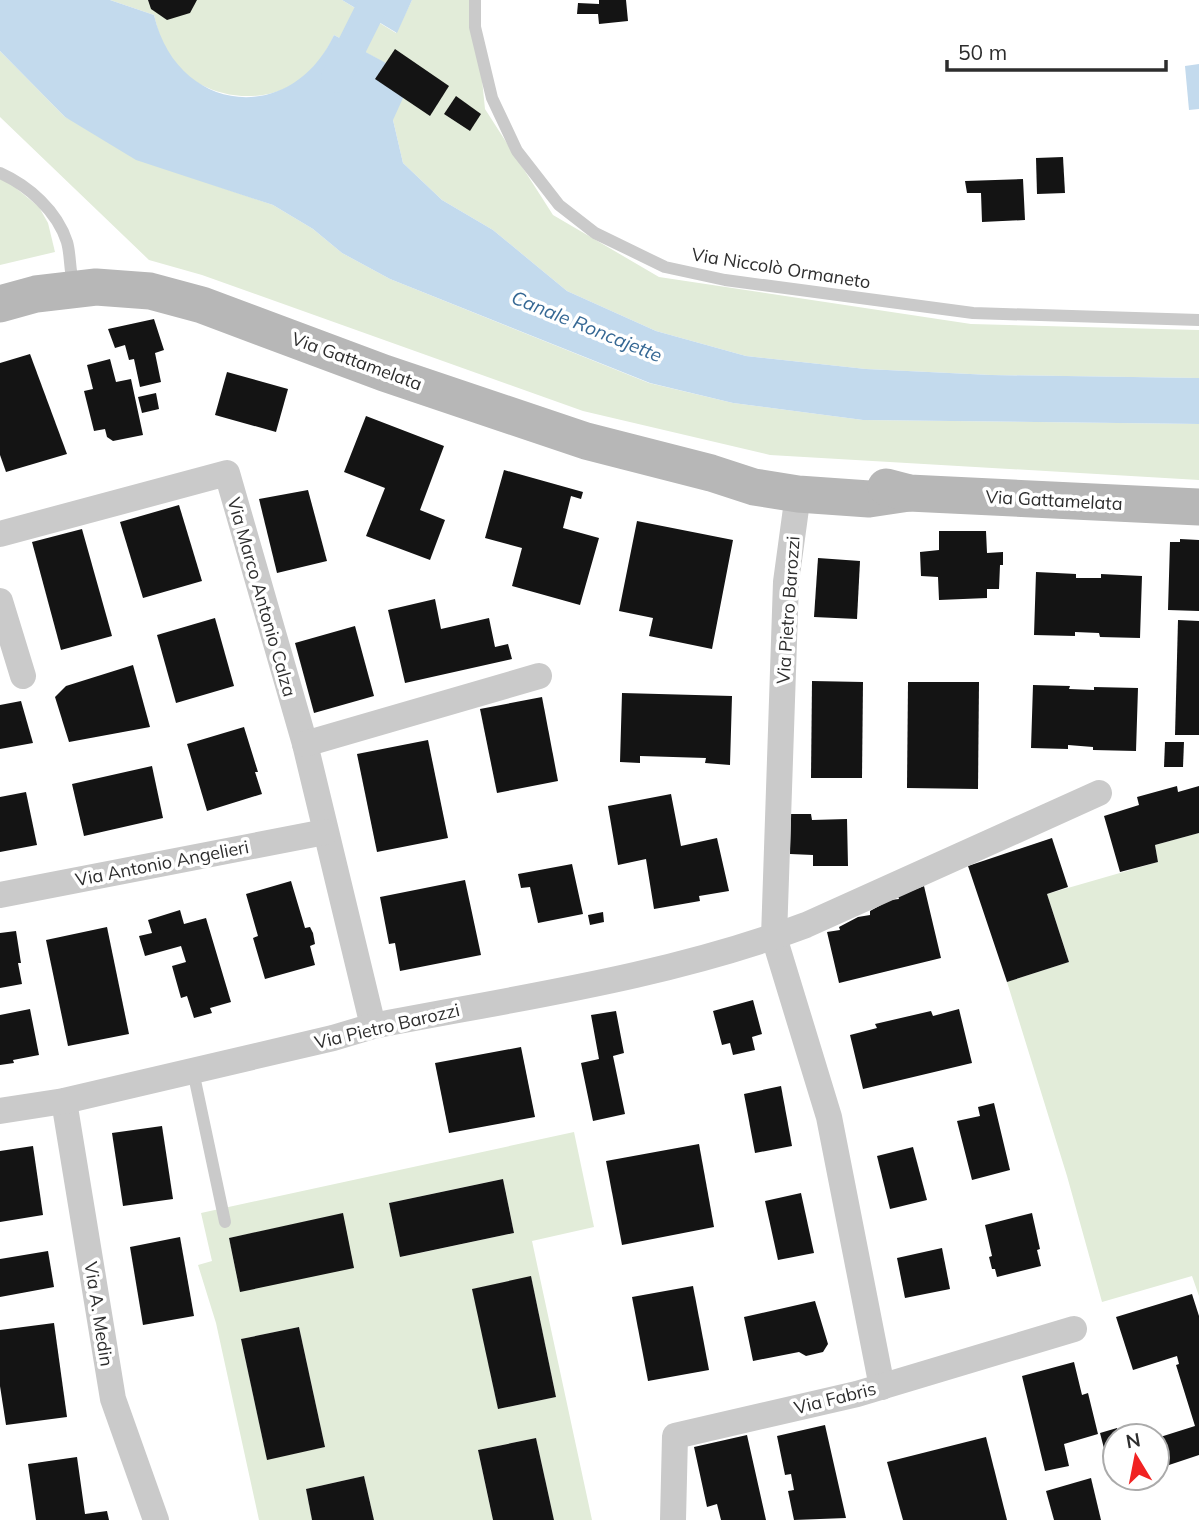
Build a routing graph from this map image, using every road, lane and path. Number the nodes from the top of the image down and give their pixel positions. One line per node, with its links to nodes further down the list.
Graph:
1 (475, 0): 5 (lane, Via Niccolò Ormaneto)
2 (0, 173): 3 (lane)
3 (75, 289): 4 (main road, Via Gattamelata); 6 (main road, Via Gattamelata)
4 (0, 304)
5 (1199, 320)
6 (711, 473): 7 (main road, Via Gattamelata); 8 (main road, Via Gattamelata)
7 (909, 493): 8 (main road, Via Gattamelata); 9 (main road, Via Gattamelata)
8 (798, 494): 18 (street, Via Pietro Barozzi)
9 (1199, 507)
10 (0, 534): 14 (street, Via Marco Antonio Calza)
11 (0, 601): 12 (street)
12 (23, 676)
13 (539, 676): 14 (street)
14 (305, 744): 16 (street, Via Marco Antonio Calza)
15 (1099, 793): 18 (street, Via Pietro Barozzi)
16 (325, 832): 17 (street, Via Antonio Angelieri); 19 (street, Via Marco Antonio Calza)
17 (0, 895)
18 (774, 937): 19 (street, Via Pietro Barozzi); 25 (street, Via Pietro Barozzi)
19 (373, 1026): 20 (street, Via Pietro Barozzi)
20 (193, 1071): 21 (street, Via Pietro Barozzi); 23 (lane)
21 (64, 1101): 22 (street, Via Pietro Barozzi); 26 (street, Via A. Medin)
22 (0, 1111)
23 (225, 1222)
24 (1074, 1329): 25 (street, Via Fabris)
25 (881, 1387): 27 (street, Via Fabris)
26 (156, 1520)
27 (673, 1520)

